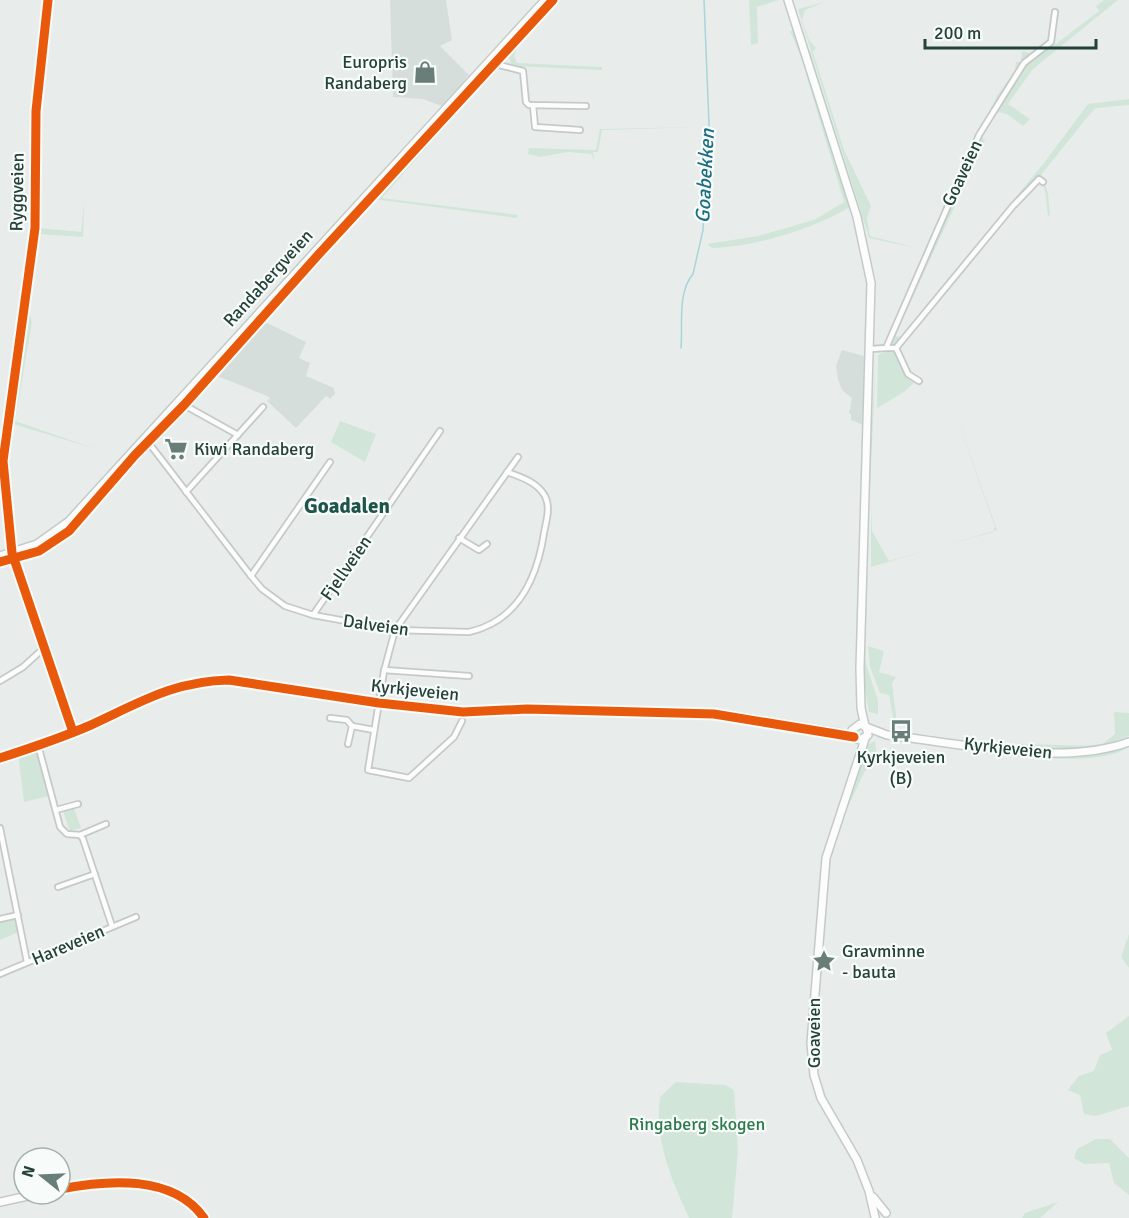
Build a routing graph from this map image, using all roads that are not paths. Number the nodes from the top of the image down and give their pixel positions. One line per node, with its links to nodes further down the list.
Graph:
1 (48, 0): 25 (street, Ryggveien)
2 (545, 0): 5 (main road, Randabergveien)
3 (788, 0): 12 (main road, Goaveien)
4 (1055, 12): 10 (street, Goaveien)
5 (490, 60): 6 (street); 18 (main road, Randabergveien)
6 (534, 105): 7 (street); 8 (street)
7 (586, 106)
8 (580, 130)
9 (1043, 182): 11 (street)
10 (886, 348): 11 (street); 12 (street)
11 (896, 348): 13 (street)
12 (871, 349): 35 (main road, Goaveien)
13 (919, 381)
14 (186, 406): 17 (street)
15 (263, 407): 17 (street)
16 (440, 431): 28 (street, Fjellveien)
17 (238, 435): 22 (street)
18 (145, 438): 22 (street, Dalveien); 25 (main road, Randabergveien)
19 (518, 458): 21 (street)
20 (330, 462): 27 (street)
21 (507, 472): 23 (street); 29 (street, Dalveien)
22 (186, 492): 27 (street, Dalveien)
23 (459, 538): 24 (street); 29 (street)
24 (487, 544)
25 (12, 553): 26 (main road, Randabergveien); 30 (street, Ryggveien)
26 (0, 556)
27 (251, 576): 28 (street, Dalveien)
28 (313, 615): 29 (street, Dalveien)
29 (394, 630): 31 (street)
30 (44, 648): 33 (street); 42 (street, Ryggveien)
31 (384, 670): 32 (street); 34 (street)
32 (469, 676)
33 (0, 681)
34 (379, 703): 41 (street); 42 (main road, Kyrkjeveien); 43 (main road, Kyrkjeveien)
35 (861, 708): 39 (main road, Goaveien); 40 (main road, Goaveien)
36 (330, 718): 38 (street)
37 (462, 721): 41 (street)
38 (352, 726): 41 (street); 48 (street)
39 (866, 726): 40 (main road); 44 (main road, Kyrkjeveien); 46 (main road, Goaveien)
40 (854, 727): 43 (main road, Kyrkjeveien); 45 (main road, Goaveien)
41 (374, 730)
42 (74, 732): 49 (main road, Kyrkjeveien)
43 (840, 733): 45 (main road, Kyrkjeveien)
44 (887, 735): 46 (main road, Kyrkjeveien); 47 (main road, Kyrkjeveien)
45 (854, 737): 46 (main road); 51 (main road, Goaveien)
46 (865, 738): 51 (main road, Goaveien)
47 (1129, 742)
48 (348, 744)
49 (38, 745): 50 (main road, Kyrkjeveien); 53 (street)
50 (0, 758)
51 (856, 760): 68 (main road, Goaveien)
52 (78, 804): 53 (street)
53 (56, 810): 56 (street)
54 (106, 824): 56 (street)
55 (0, 828): 57 (street)
56 (80, 835): 59 (street)
57 (7, 866): 58 (street); 61 (street)
58 (0, 867)
59 (94, 874): 60 (street); 64 (street)
60 (58, 887)
61 (18, 915): 63 (street); 65 (street)
62 (136, 916): 64 (street, Hareveien)
63 (0, 919)
64 (112, 926): 65 (street, Hareveien)
65 (27, 962): 66 (street, Hareveien)
66 (0, 974)
67 (72, 1187): 71 (main road)
68 (870, 1191): 69 (main road, Goaveien); 70 (main road, Goaveien)
69 (888, 1216): 70 (main road)
70 (874, 1217)
71 (204, 1218)

